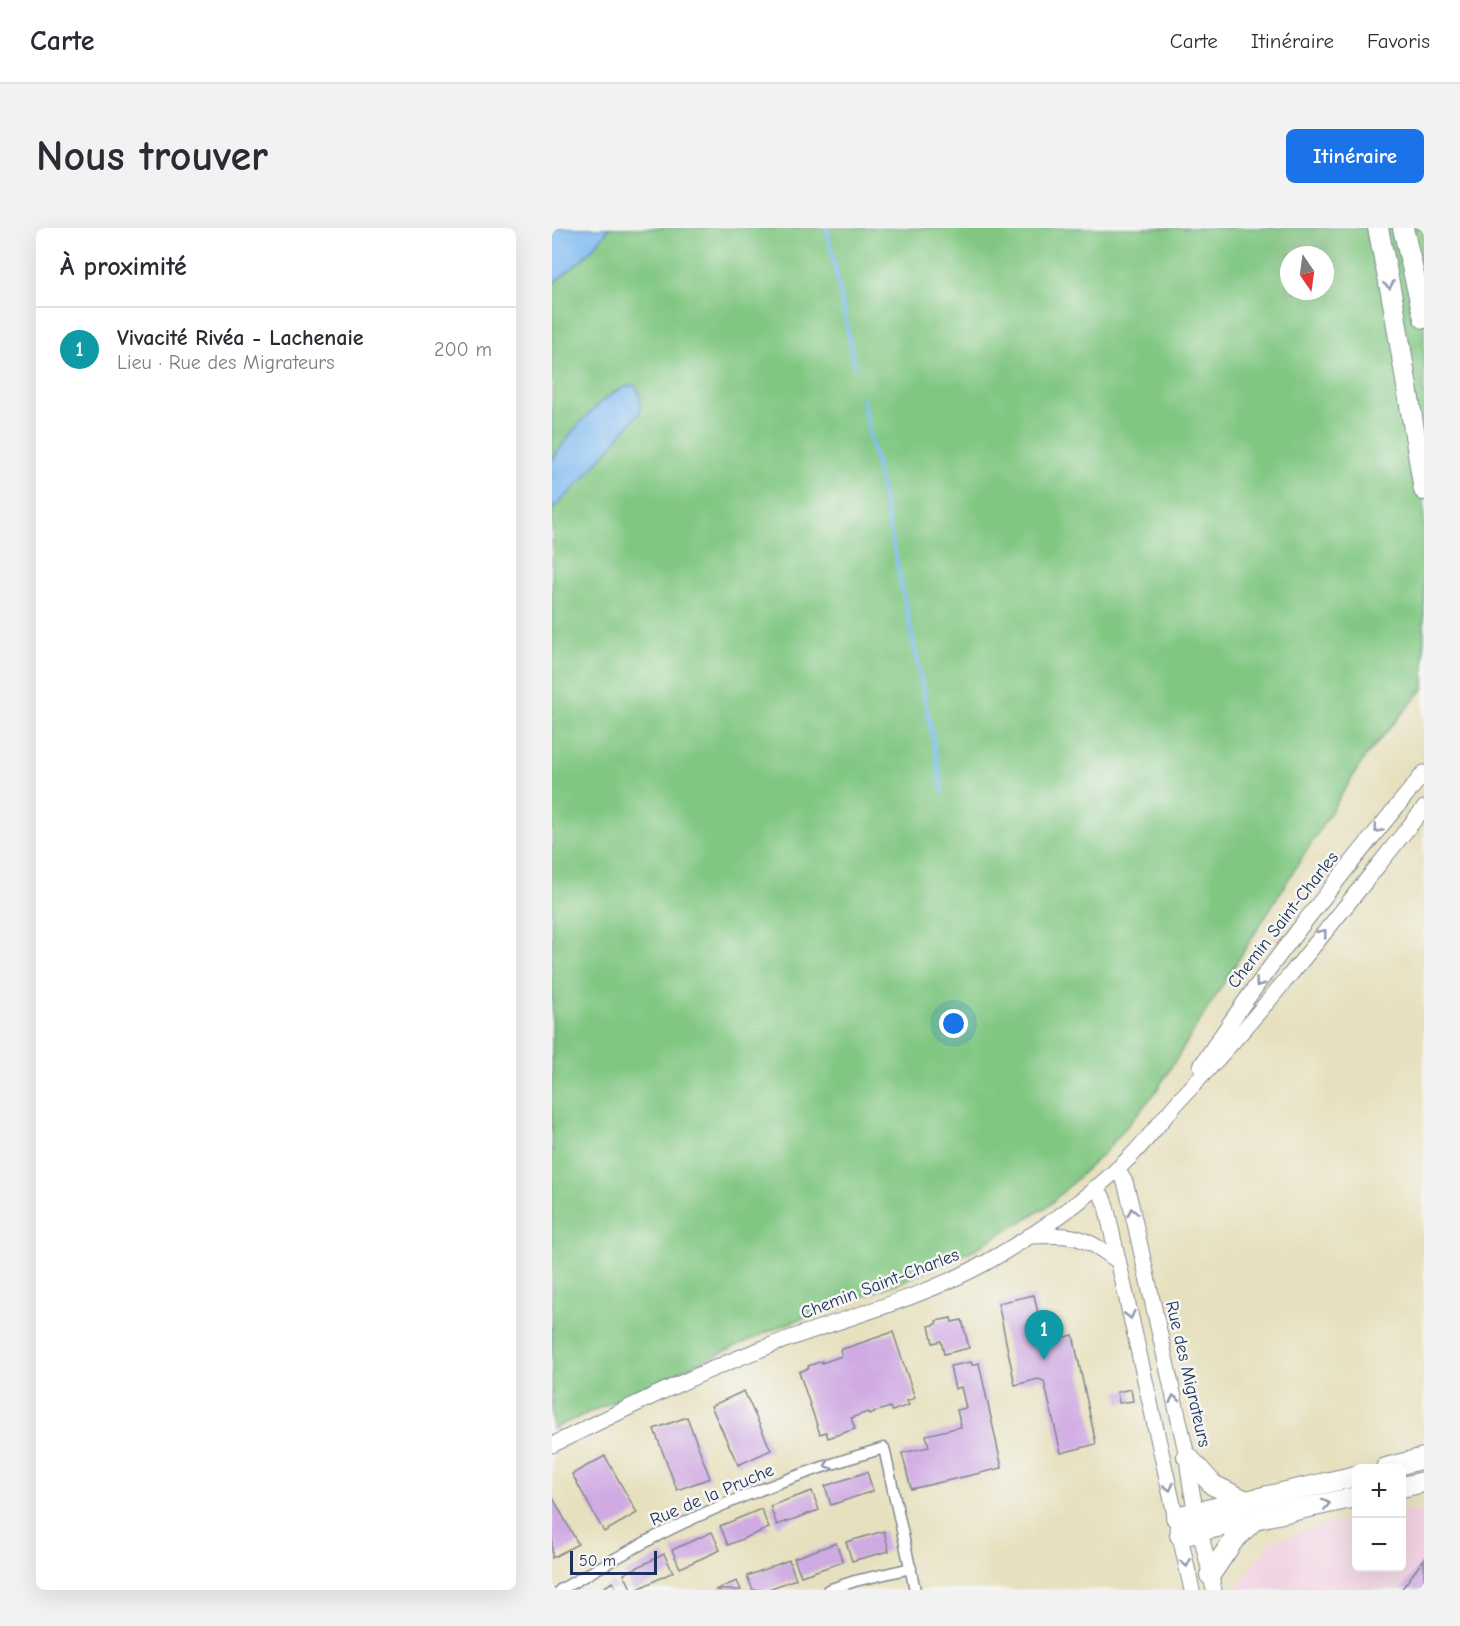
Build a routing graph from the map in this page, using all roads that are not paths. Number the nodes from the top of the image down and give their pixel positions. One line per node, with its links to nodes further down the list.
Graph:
1 (1378, 228): 4 (highway, one-way to 4)
2 (1403, 228): 3 (highway)
3 (1424, 318)
4 (1424, 490)
5 (1420, 778): 7 (main road, Chemin Saint-Charles, one-way to 7)
6 (1424, 808): 7 (main road, Chemin Saint-Charles, one-way to 6)
7 (1182, 1097): 8 (main road, Chemin Saint-Charles)
8 (1117, 1168): 9 (main road, Chemin Saint-Charles); 13 (main road, Rue des Migrateurs, one-way to 8)
9 (1096, 1187): 10 (main road, Chemin Saint-Charles); 11 (main road)
10 (1029, 1236): 11 (main road); 12 (main road, Chemin Saint-Charles)
11 (1118, 1261): 23 (main road, one-way to 23)
12 (552, 1445)
13 (1187, 1456): 20 (highway); 22 (main road, Rue des Migrateurs)
14 (1424, 1458): 15 (highway)
15 (1401, 1464)
16 (1352, 1477): 20 (highway)
17 (1424, 1482): 18 (highway)
18 (1406, 1486)
19 (1352, 1498): 21 (highway, one-way to 19)
20 (1246, 1501): 22 (highway)
21 (1254, 1520): 22 (highway); 25 (highway)
22 (1198, 1521): 23 (highway); 25 (main road, Rue des Migrateurs)
23 (1178, 1526): 29 (main road, one-way to 29)
24 (910, 1568): 26 (street, Rue de la Pruche, one-way to 26); 27 (street); 28 (street)
25 (1212, 1582)
26 (560, 1590)
27 (828, 1590)
28 (915, 1590)
29 (1192, 1590)

